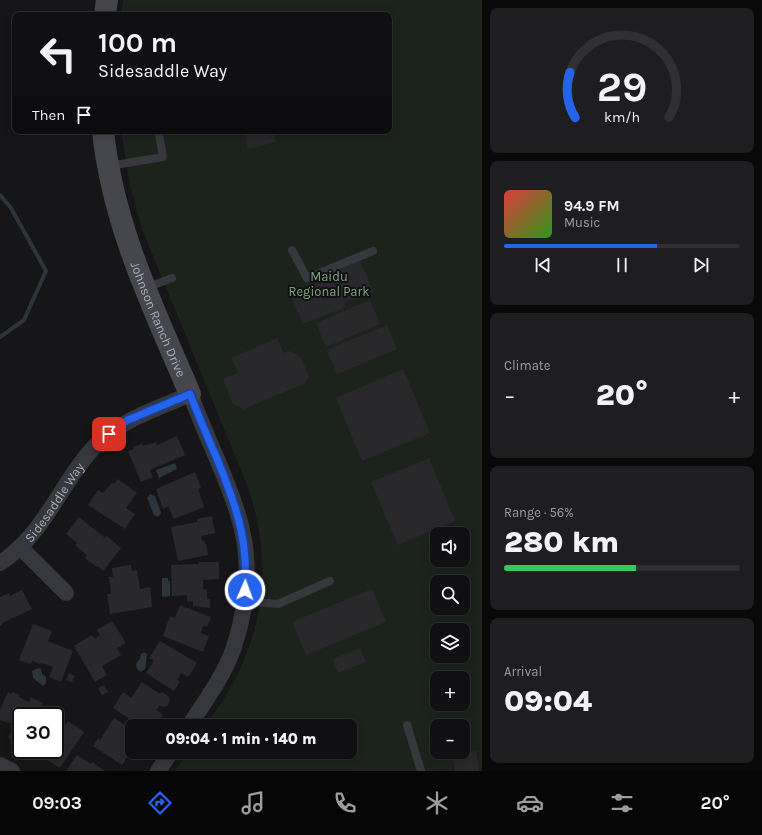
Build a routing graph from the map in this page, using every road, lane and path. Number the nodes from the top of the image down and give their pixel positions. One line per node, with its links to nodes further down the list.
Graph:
1 (107, 0): 2 (street)
2 (105, 12)
3 (103, 134): 5 (street, Johnson Ranch Drive)
4 (159, 134): 5 (lane)
5 (108, 166): 9 (street, Johnson Ranch Drive)
6 (292, 250): 7 (lane)
7 (373, 251)
8 (172, 278): 9 (lane)
9 (145, 288): 10 (street, Johnson Ranch Drive)
10 (190, 394): 11 (street, Sidesaddle Way); 15 (street, Johnson Ranch Drive)
11 (20, 547): 12 (street, Sidesaddle Way); 14 (street)
12 (0, 563)
13 (330, 582): 15 (lane)
14 (66, 593)
15 (244, 601): 16 (street, Johnson Ranch Drive)
16 (193, 719)
17 (407, 725): 22 (lane)
18 (166, 759): 21 (street)
19 (0, 765): 20 (street)
20 (12, 771)
21 (158, 771)
22 (421, 771)

